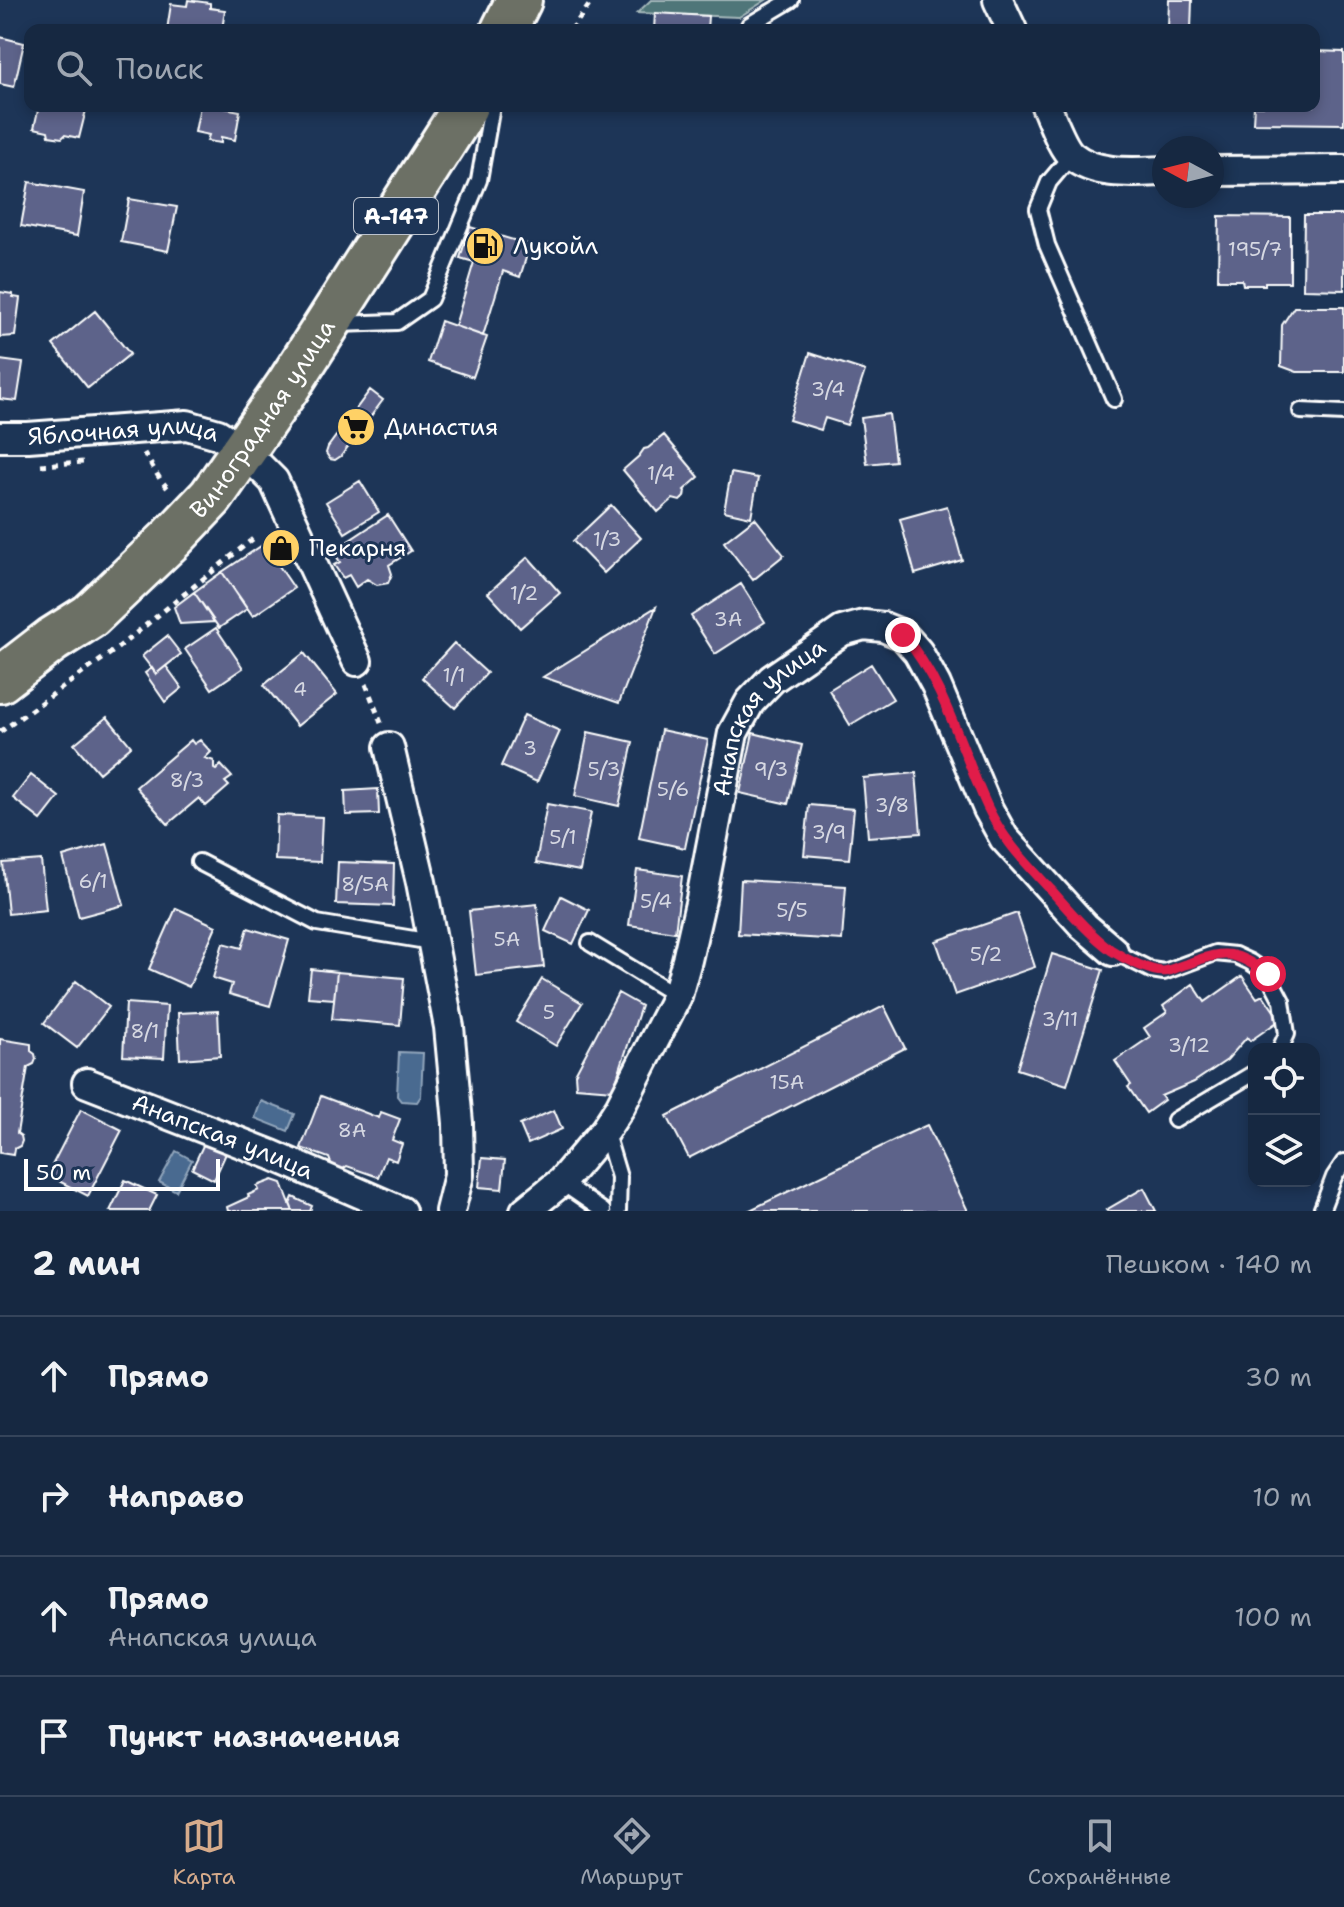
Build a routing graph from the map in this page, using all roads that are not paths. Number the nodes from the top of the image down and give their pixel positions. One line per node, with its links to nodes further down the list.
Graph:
1 (519, 0): 4 (main road)
2 (791, 0): 5 (lane)
3 (998, 0): 6 (street)
4 (507, 24)
5 (751, 24)
6 (1009, 24)
7 (461, 112): 14 (main road, Виноградная улица / А-147)
8 (491, 112): 14 (lane)
9 (1049, 112): 10 (street)
10 (1071, 156): 12 (street); 15 (lane)
11 (1344, 170): 13 (street)
12 (1152, 171)
13 (1224, 171)
14 (327, 325): 19 (main road, Виноградная улица / А-147)
15 (1114, 399)
16 (1301, 411): 17 (lane)
17 (1344, 413)
18 (0, 437): 19 (street, Яблочная улица)
19 (243, 450): 20 (main road, Виноградная улица); 21 (street)
20 (22, 657)
21 (357, 661)
22 (389, 747): 24 (street)
23 (199, 862): 24 (lane)
24 (432, 942): 36 (street)
25 (590, 943): 27 (lane)
26 (1113, 951): 27 (street, Анапская улица); 28 (lane)
27 (677, 996): 32 (street, Анапская улица)
28 (1283, 1043)
29 (1248, 1077): 31 (lane)
30 (87, 1083): 35 (street, Анапская улица)
31 (1175, 1120)
32 (605, 1130): 34 (street, Анапская улица); 39 (lane)
33 (1344, 1162): 40 (lane)
34 (561, 1182): 37 (street, Анапская улица); 38 (lane)
35 (401, 1211)
36 (450, 1211)
37 (525, 1211)
38 (603, 1211)
39 (618, 1211)
40 (1321, 1211)

